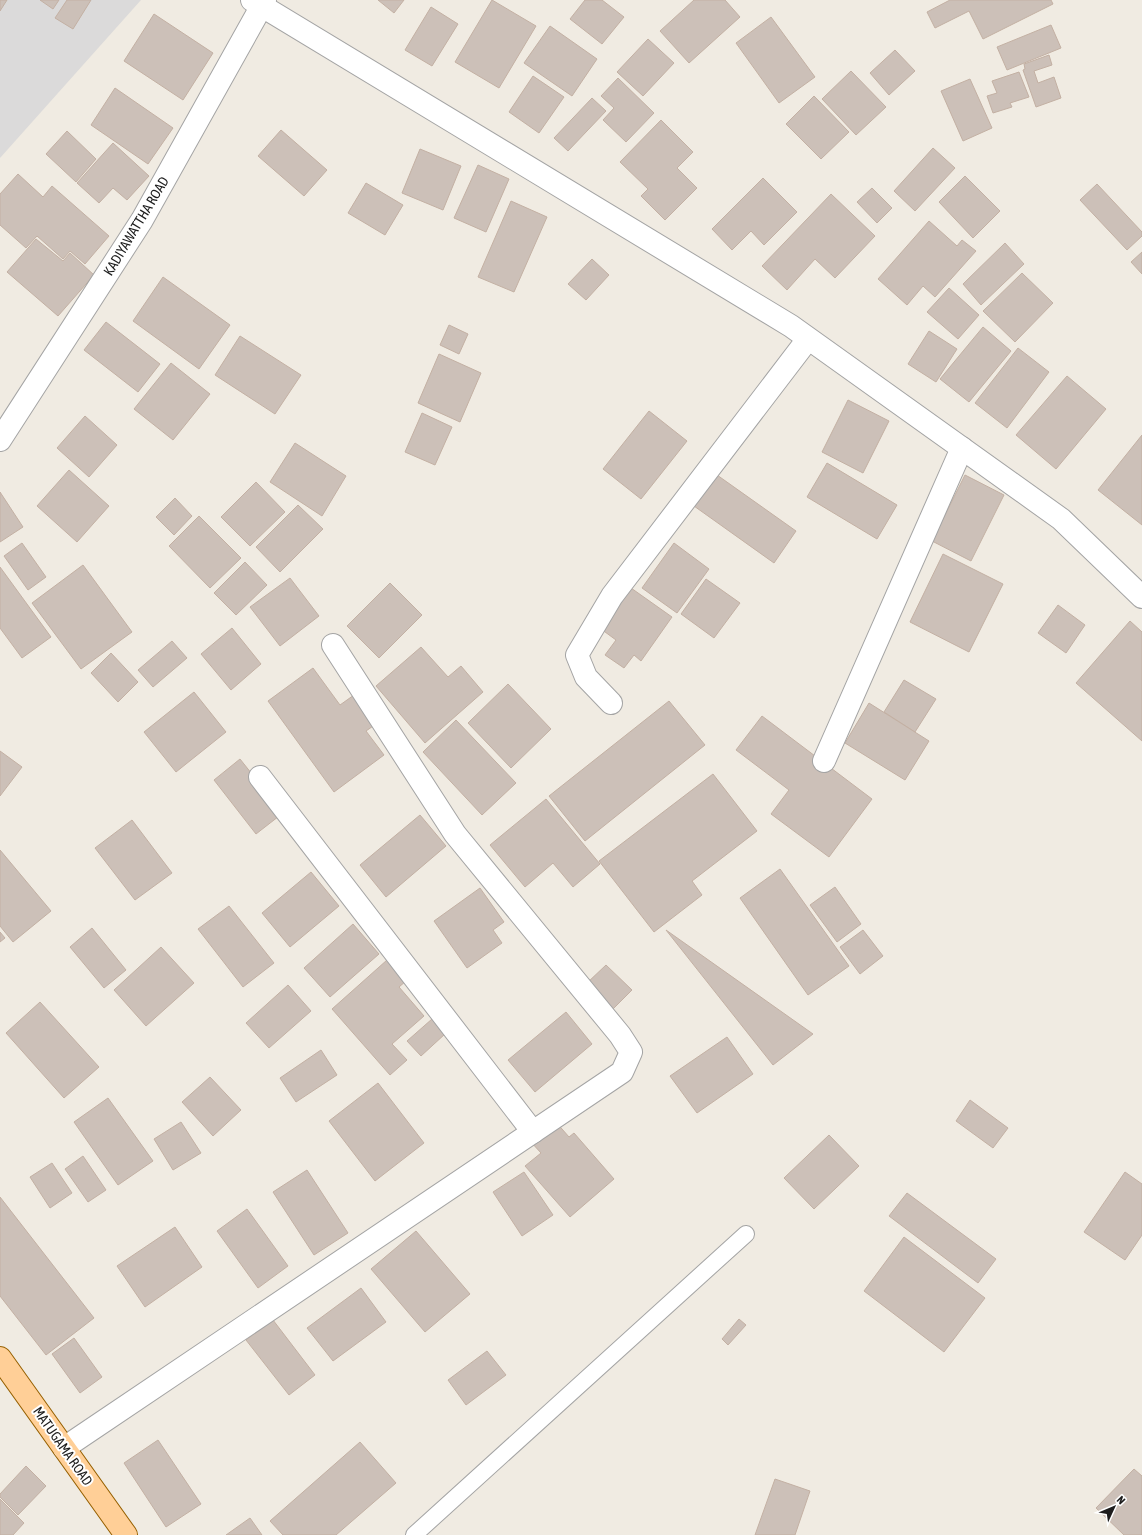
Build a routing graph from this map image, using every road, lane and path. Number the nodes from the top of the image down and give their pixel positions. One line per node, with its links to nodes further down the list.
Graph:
1 (260, 2): 2 (street); 3 (street, KADIYAWATTHA ROAD)
2 (808, 339): 4 (street); 7 (street)
3 (0, 440)
4 (962, 448): 5 (street); 8 (street)
5 (1142, 597)
6 (333, 644): 10 (street)
7 (611, 703)
8 (824, 761)
9 (260, 777): 10 (street)
10 (533, 1132): 13 (street)
11 (746, 1234): 15 (lane)
12 (0, 1358): 13 (main road, MATUGAMA ROAD)
13 (64, 1448): 14 (main road, MATUGAMA ROAD)
14 (126, 1535)
15 (414, 1535)

